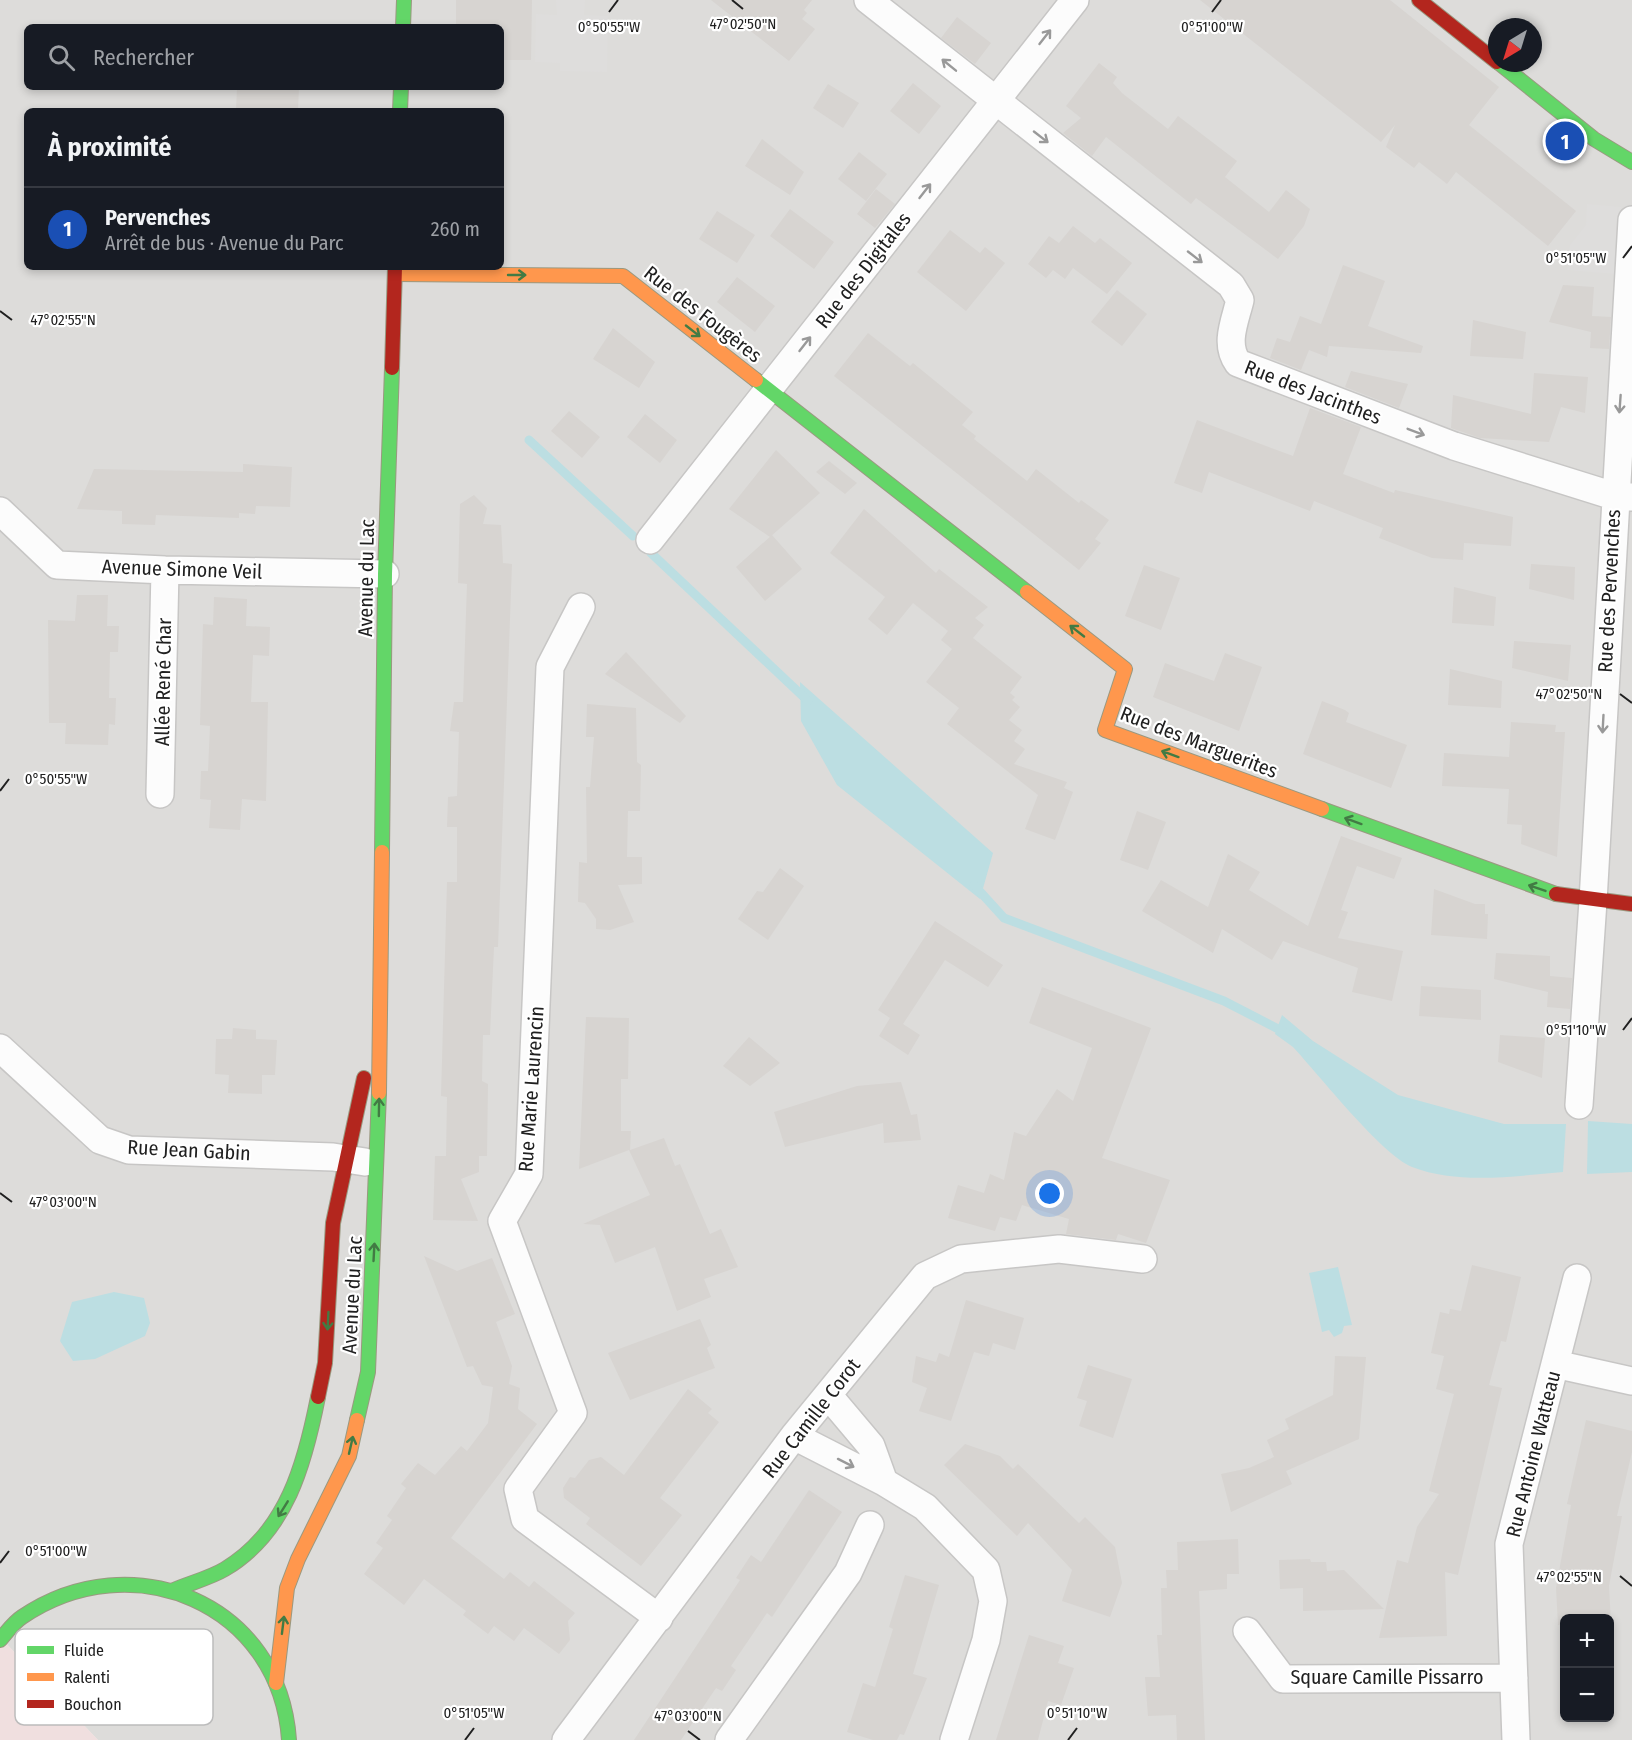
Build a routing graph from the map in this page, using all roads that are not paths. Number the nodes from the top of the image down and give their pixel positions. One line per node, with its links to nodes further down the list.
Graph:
1 (404, 0): 5 (street)
2 (868, 0): 9 (street, Rue des Jacinthes, one-way to 2)
3 (1075, 0): 9 (street, Rue des Digitales, one-way to 3)
4 (1419, 0): 6 (street)
5 (403, 24)
6 (1488, 54)
7 (1510, 72): 11 (street)
8 (401, 90): 10 (street)
9 (995, 101): 14 (street, Rue des Digitales, one-way to 9); 15 (street, Rue des Jacinthes, one-way to 15)
10 (400, 108)
11 (1632, 162)
12 (1632, 220): 15 (street, Rue des Pervenches, one-way to 15)
13 (395, 271): 14 (street, Rue des Fougères, one-way to 14); 19 (street, Avenue du Lac)
14 (769, 390): 17 (street, Rue des Digitales); 23 (street, Rue des Marguerites, one-way to 14)
15 (1623, 497): 23 (street, Rue des Pervenches, one-way to 23)
16 (0, 511): 18 (street, Avenue Simone Veil)
17 (650, 540)
18 (165, 570): 19 (street, Avenue Simone Veil); 21 (street, Allée René Char)
19 (385, 574): 22 (street, Avenue du Lac)
20 (581, 607): 38 (street, Rue Marie Laurencin)
21 (160, 794)
22 (383, 891): 27 (street, Avenue du Lac); 28 (street, Avenue du Lac, one-way to 22)
23 (1593, 901): 24 (street); 26 (street, Rue des Pervenches)
24 (1632, 904)
25 (0, 1048): 27 (street, Rue Jean Gabin)
26 (1579, 1105)
27 (348, 1159): 28 (street, Rue Jean Gabin); 37 (street, Avenue du Lac, one-way to 37)
28 (378, 1165): 42 (street, Avenue du Lac, one-way to 28)
29 (1143, 1259): 33 (street, Rue Camille Corot)
30 (1577, 1278): 31 (street, Rue Antoine Watteau)
31 (1555, 1364): 32 (street); 41 (street, Rue Antoine Watteau)
32 (1632, 1381)
33 (828, 1395): 34 (street, Rue Camille Corot); 35 (street)
34 (794, 1436): 35 (street, one-way to 35); 38 (street, Rue Camille Corot)
35 (884, 1482): 46 (street)
36 (870, 1525): 45 (street)
37 (174, 1590): 40 (street); 42 (street)
38 (659, 1618): 44 (street, Rue Camille Corot)
39 (1247, 1631): 41 (street, Square Camille Pissarro)
40 (0, 1640)
41 (1514, 1678): 47 (street, Rue Antoine Watteau)
42 (276, 1683): 43 (street)
43 (290, 1740)
44 (566, 1740)
45 (729, 1740)
46 (954, 1740)
47 (1516, 1740)

